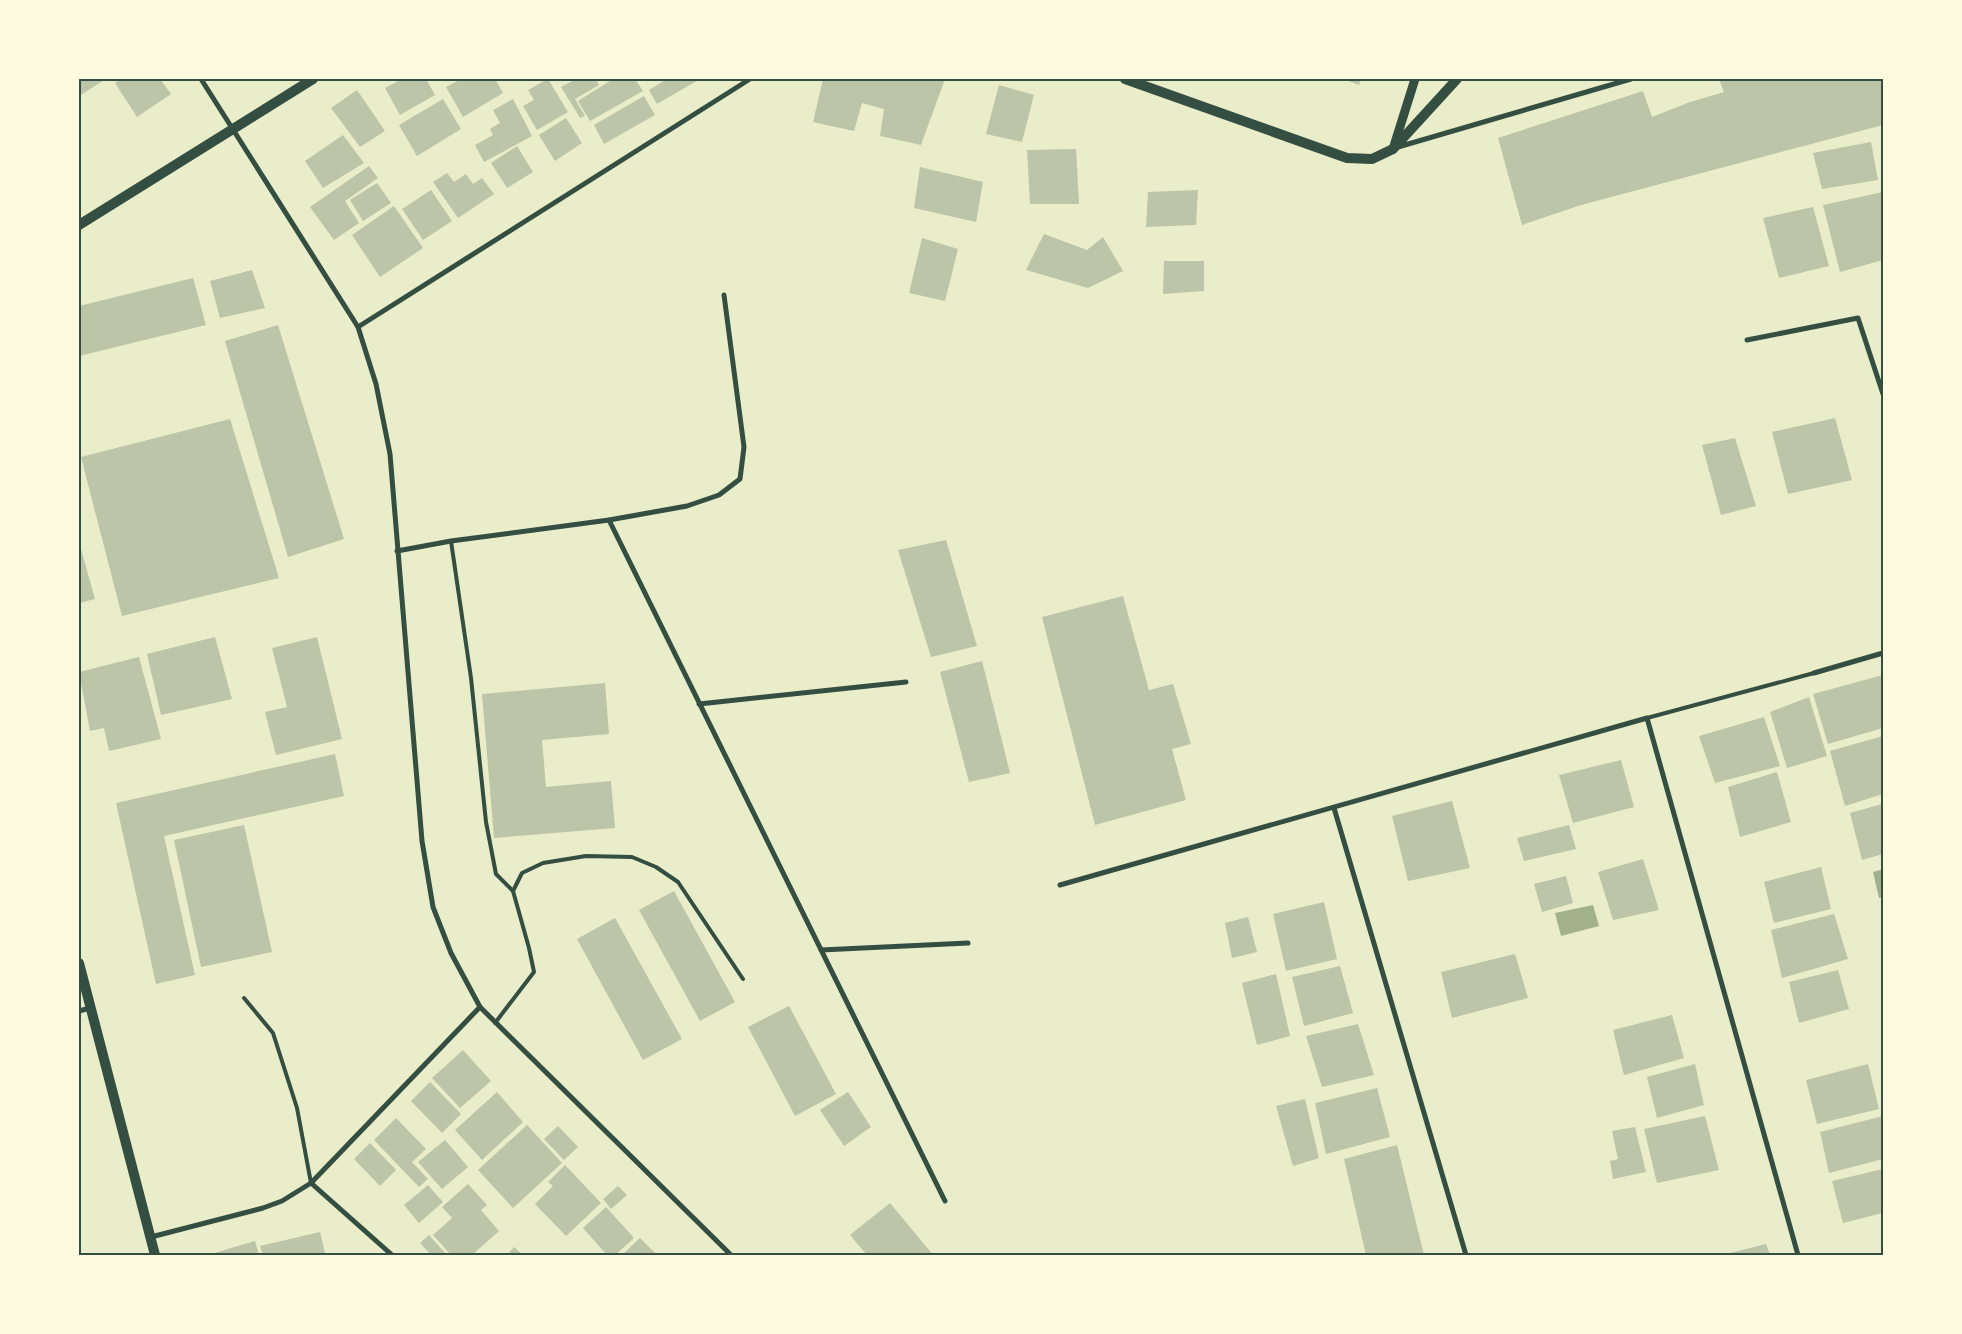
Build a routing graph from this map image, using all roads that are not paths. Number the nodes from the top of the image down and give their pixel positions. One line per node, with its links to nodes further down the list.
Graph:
1 (201, 79): 8 (street)
2 (313, 79): 8 (main road)
3 (750, 79): 12 (street)
4 (1125, 79): 9 (main road)
5 (1415, 79): 9 (street)
6 (1457, 79): 9 (main road)
7 (1631, 79): 9 (street)
8 (234, 128): 10 (main road); 12 (street)
9 (1393, 149)
10 (79, 225)
11 (724, 295): 15 (street)
12 (358, 327): 17 (street)
13 (1747, 340): 14 (street)
14 (1883, 394)
15 (609, 520): 16 (street); 21 (street)
16 (451, 541): 17 (street); 25 (lane)
17 (397, 551): 31 (street)
18 (1883, 653): 19 (street)
19 (1814, 673): 22 (lane)
20 (906, 682): 21 (street)
21 (699, 704): 27 (street)
22 (1647, 718): 23 (street); 42 (street)
23 (1334, 808): 24 (street); 41 (street)
24 (1060, 885)
25 (513, 891): 29 (lane); 34 (lane)
26 (968, 943): 27 (street)
27 (821, 950): 36 (street)
28 (79, 964): 32 (main road)
29 (743, 979)
30 (244, 998): 35 (lane)
31 (480, 1007): 34 (street); 35 (street)
32 (90, 1008): 33 (street); 37 (main road)
33 (79, 1011)
34 (496, 1023): 40 (street)
35 (311, 1183): 37 (street); 39 (street)
36 (945, 1201)
37 (151, 1237): 38 (main road)
38 (155, 1255)
39 (392, 1255)
40 (731, 1255)
41 (1466, 1255)
42 (1798, 1255)

